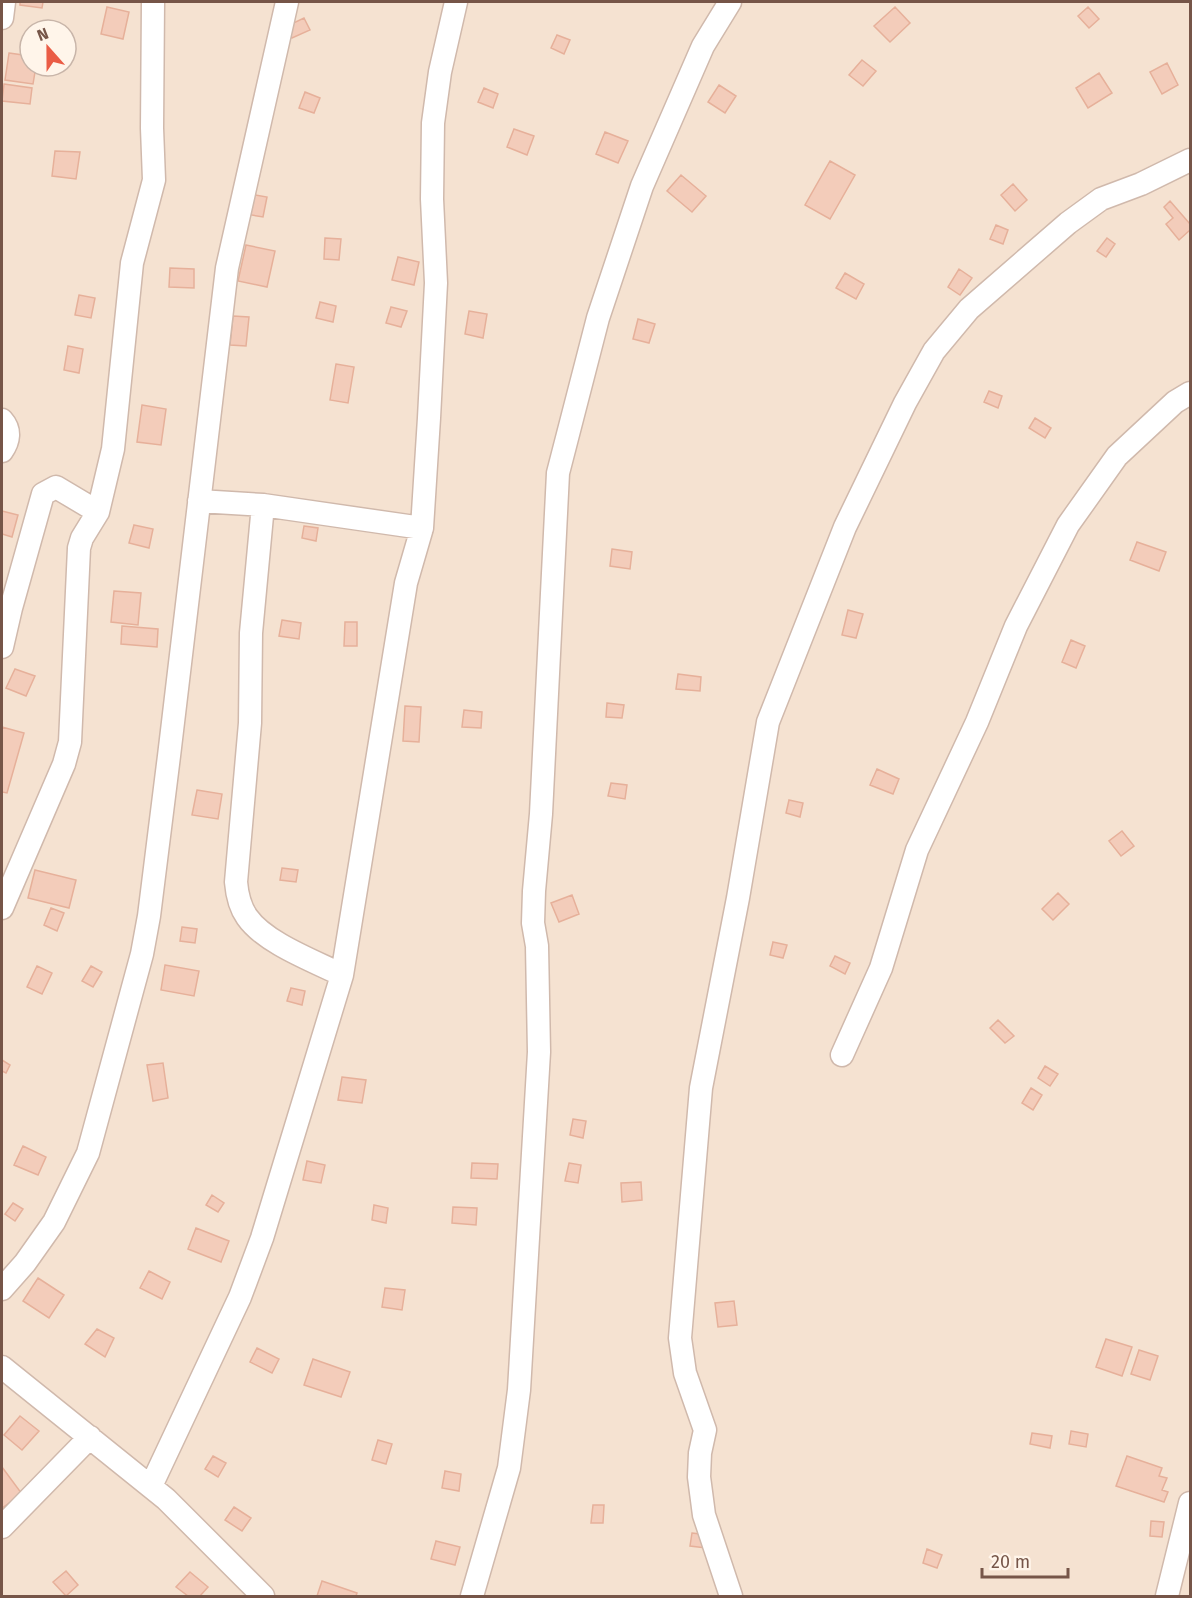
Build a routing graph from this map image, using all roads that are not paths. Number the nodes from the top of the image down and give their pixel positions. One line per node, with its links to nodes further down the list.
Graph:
1 (4, 2): 6 (street)
2 (153, 2): 13 (street)
3 (286, 2): 11 (street)
4 (456, 2): 14 (street)
5 (730, 2): 26 (street)
6 (2, 18)
7 (1191, 160): 27 (street)
8 (1191, 393): 18 (street)
9 (2, 420): 10 (street)
10 (2, 451)
11 (199, 501): 12 (street); 19 (street)
12 (263, 505): 14 (street); 17 (street)
13 (98, 512): 15 (street); 16 (street)
14 (422, 528): 17 (street)
15 (2, 647)
16 (2, 908)
17 (342, 975): 22 (street)
18 (842, 1055)
19 (2, 1289)
20 (2, 1367): 21 (street)
21 (90, 1437): 22 (street); 24 (street)
22 (151, 1486): 25 (street)
23 (1191, 1503): 28 (street)
24 (2, 1527)
25 (255, 1594)
26 (471, 1596)
27 (730, 1596)
28 (1167, 1596)

